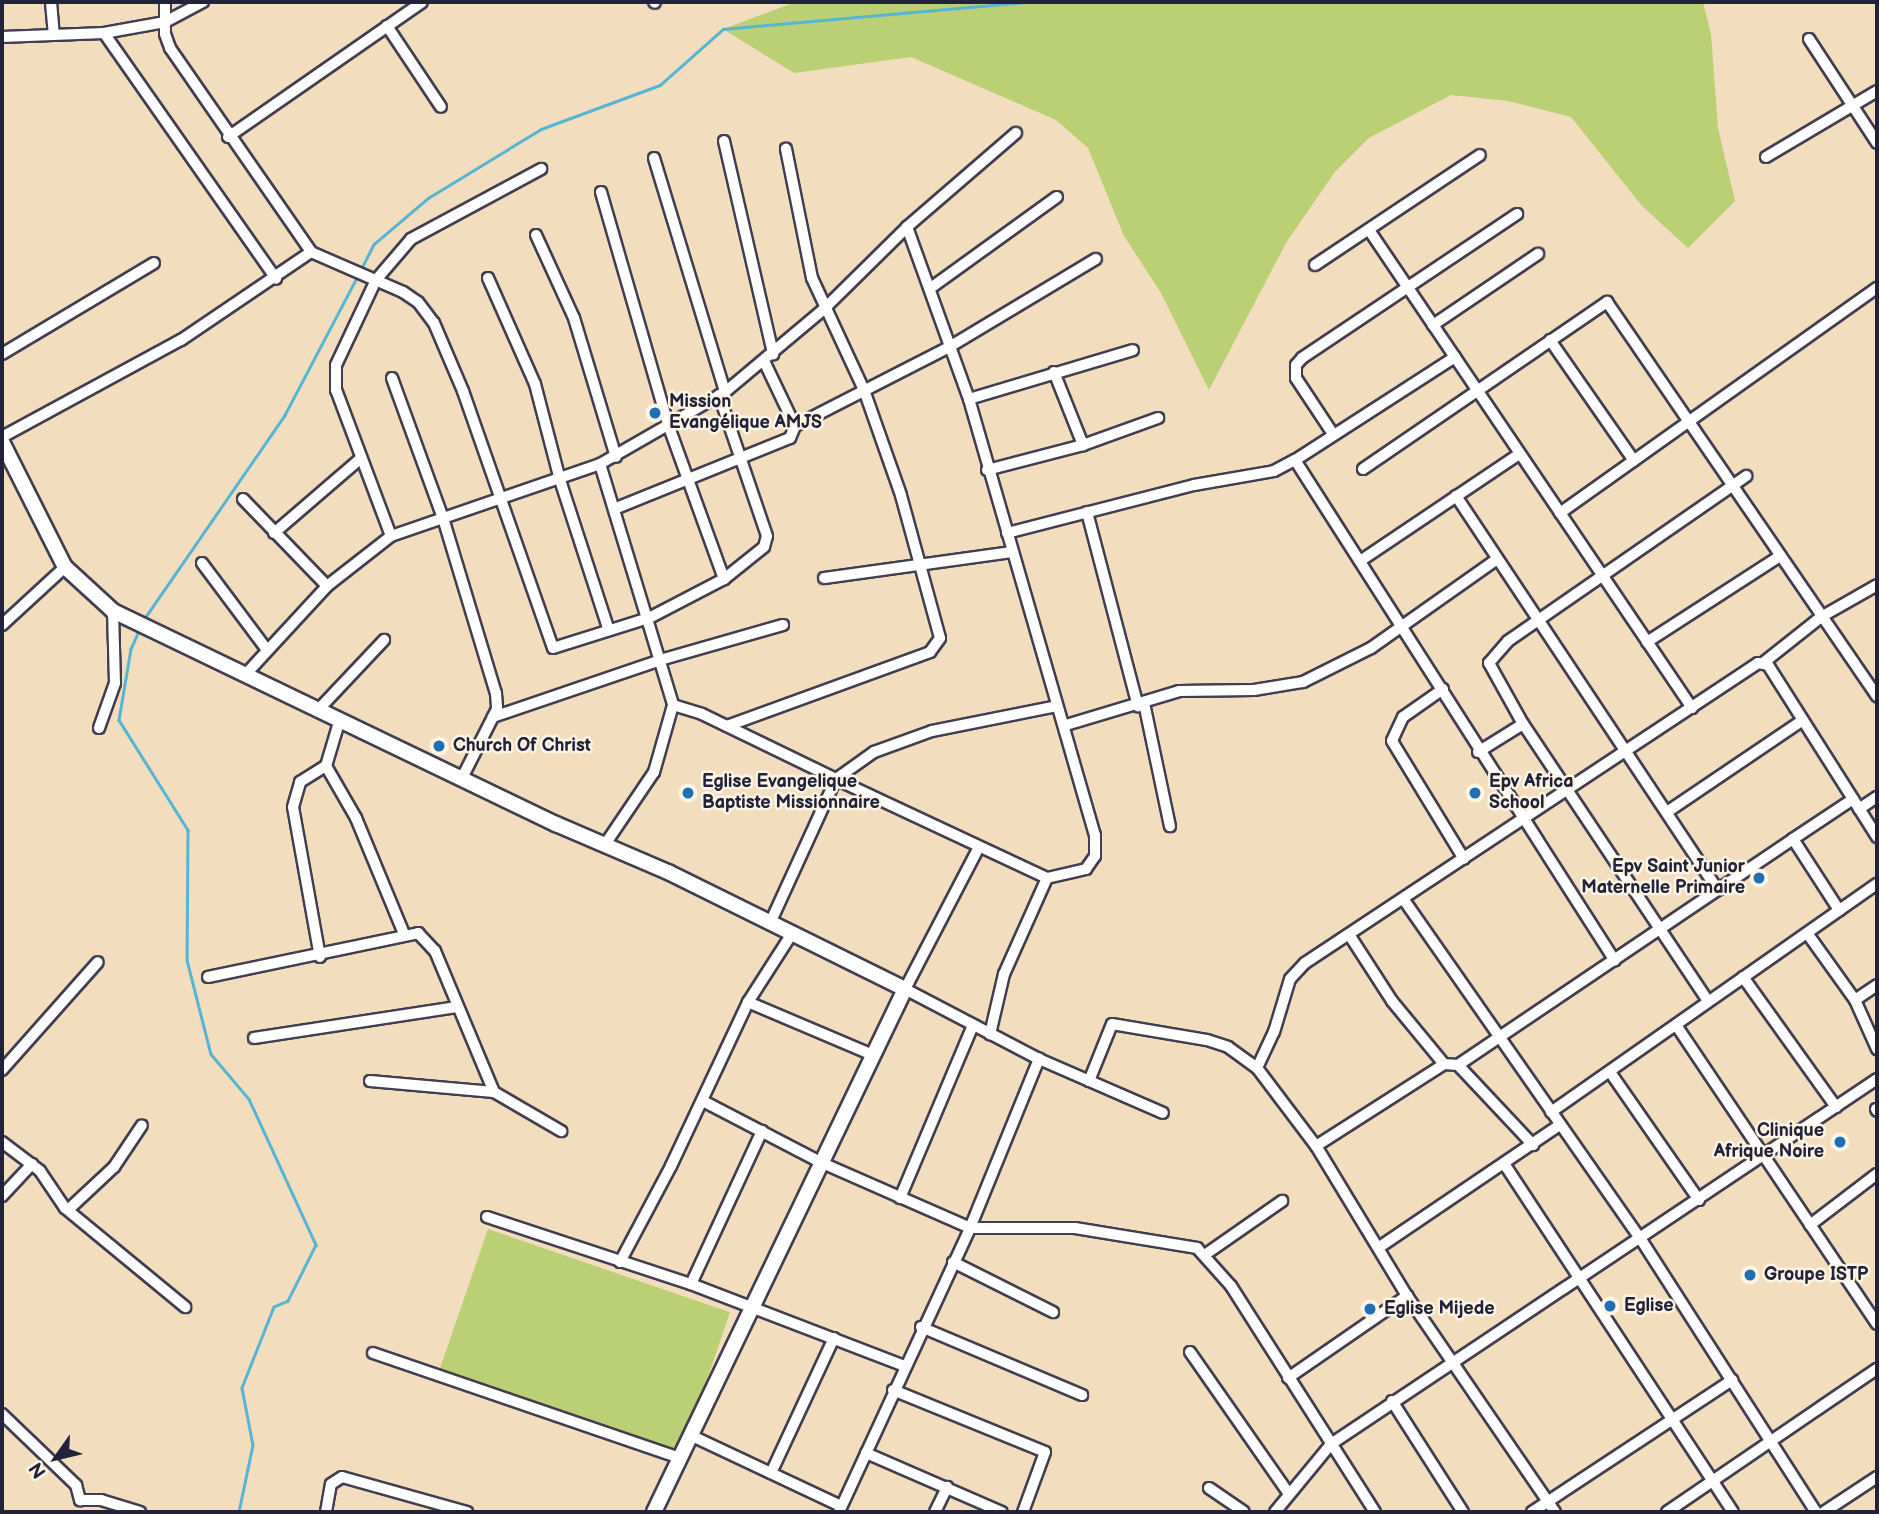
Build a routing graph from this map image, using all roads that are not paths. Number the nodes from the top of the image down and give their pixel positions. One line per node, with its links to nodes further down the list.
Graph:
1 (51, 2): 8 (street)
2 (165, 2): 5 (street)
3 (204, 2): 5 (street)
4 (422, 2): 6 (street)
5 (165, 22): 7 (street); 15 (street)
6 (387, 26): 13 (street); 15 (street)
7 (104, 33): 8 (street); 35 (street)
8 (54, 34): 9 (street)
9 (2, 37)
10 (1810, 39): 12 (street)
11 (1877, 90): 12 (street)
12 (1853, 106): 17 (street); 20 (street)
13 (441, 107)
14 (1016, 133): 26 (street)
15 (228, 137): 29 (street)
16 (724, 141): 47 (street)
17 (1877, 143)
18 (786, 149): 40 (street)
19 (1480, 155): 27 (street)
20 (1766, 157)
21 (654, 158): 52 (street)
22 (541, 169): 36 (street)
23 (601, 192): 57 (street)
24 (1058, 197): 37 (street)
25 (1517, 214): 39 (street)
26 (907, 227): 37 (street); 40 (street)
27 (1369, 230): 33 (street); 39 (street)
28 (536, 235): 62 (street)
29 (312, 252): 35 (street); 36 (street)
30 (1538, 254): 41 (street)
31 (1096, 259): 43 (street)
32 (154, 263): 45 (street)
33 (1315, 265)
34 (488, 278): 72 (street)
35 (276, 279): 59 (street)
36 (376, 280): 64 (street); 76 (street)
37 (932, 287): 43 (street)
38 (1877, 288): 55 (street)
39 (1408, 289): 41 (street); 58 (street)
40 (825, 308): 47 (street); 50 (street)
41 (1433, 326): 46 (street)
42 (1550, 340): 51 (street); 55 (street); 66 (street)
43 (951, 346): 50 (street); 53 (street)
44 (1133, 350): 48 (street)
45 (2, 354)
46 (1455, 357): 51 (street); 58 (street)
47 (768, 358): 52 (street); 56 (street)
48 (1054, 372): 53 (street); 60 (street)
49 (392, 378): 80 (street)
50 (864, 390): 56 (street); 89 (street)
51 (1477, 391): 61 (street); 68 (street)
52 (722, 393): 57 (street); 63 (street)
53 (969, 399): 69 (street)
54 (1158, 418): 60 (street)
55 (1691, 423): 66 (street); 73 (street)
56 (794, 426): 63 (street)
57 (669, 427): 62 (street); 71 (street)
58 (1333, 433): 65 (street)
59 (2, 439): 90 (street)
60 (1083, 445): 69 (street)
61 (1520, 454): 74 (street); 79 (street)
62 (616, 457): 67 (street)
63 (741, 458): 71 (street); 93 (street)
64 (360, 459): 81 (street); 83 (street)
65 (1295, 460): 78 (street); 87 (street)
66 (1634, 461): 79 (street)
67 (600, 464): 72 (street); 77 (street)
68 (1363, 469)
69 (987, 470): 82 (street)
70 (1745, 476): 73 (street)
71 (688, 478): 77 (street); 93 (street)
72 (560, 480): 76 (street); 103 (street)
73 (1733, 485): 85 (street); 91 (street)
74 (1456, 496): 86 (street); 87 (street)
75 (243, 499): 81 (street)
76 (498, 500): 80 (street); 103 (street)
77 (614, 509): 98 (street)
78 (1087, 512): 82 (street); 112 (street)
79 (1560, 513): 91 (street)
80 (443, 518): 83 (street); 117 (street)
81 (274, 533): 95 (street)
82 (1007, 533): 84 (street)
83 (391, 536): 95 (street)
84 (1012, 552): 89 (street); 114 (street)
85 (1780, 556): 97 (street); 105 (street)
86 (1497, 559): 99 (street); 102 (street)
87 (1360, 561): 102 (street)
88 (202, 563): 106 (street)
89 (919, 564): 92 (street); 122 (street)
90 (65, 567): 96 (street); 100 (street)
91 (1603, 576): 99 (street); 105 (street)
92 (824, 578)
93 (724, 579): 98 (street)
94 (1877, 584): 97 (street)
95 (327, 586): 106 (street)
96 (113, 611): 109 (street); 123 (street)
97 (1821, 617): 108 (street); 111 (street)
98 (649, 618): 103 (street); 107 (street)
99 (1539, 620): 120 (street); 124 (street)
100 (2, 625)
101 (783, 625): 107 (street)
102 (1403, 625): 110 (street); 112 (street)
103 (608, 628)
104 (384, 640): 116 (street)
105 (1647, 642): 115 (street)
106 (267, 650): 109 (street)
107 (660, 660): 113 (street); 117 (street)
108 (1763, 663): 115 (street); 119 (street)
109 (245, 675): 116 (street)
110 (1443, 689): 125 (street); 140 (street)
111 (1877, 697)
112 (1141, 704): 121 (street); 135 (street)
113 (673, 705): 122 (street); 138 (street)
114 (1058, 706): 121 (street); 128 (street)
115 (1692, 708): 124 (street)
116 (319, 709): 118 (street)
117 (494, 717): 127 (street)
118 (340, 719): 126 (street); 127 (street)
119 (1802, 720): 131 (street); 133 (street)
120 (1523, 724): 125 (street); 129 (street)
121 (1066, 725): 141 (street)
122 (727, 726): 128 (street)
123 (99, 728)
124 (1627, 751): 129 (street); 133 (street)
125 (1478, 752): 134 (street)
126 (326, 766): 150 (street); 152 (street)
127 (464, 776): 138 (street)
128 (836, 779): 139 (street); 146 (street)
129 (1570, 789): 134 (street); 147 (street)
130 (1877, 797): 132 (street)
131 (1853, 799): 132 (street); 137 (street)
132 (1859, 809): 136 (street)
133 (1667, 812): 143 (street)
134 (1522, 820): 140 (street); 153 (street)
135 (1170, 826)
136 (1877, 837)
137 (1793, 839): 143 (street); 145 (street)
138 (606, 843): 146 (street)
139 (979, 847): 141 (street); 158 (street)
140 (1464, 859): 144 (street)
141 (1047, 878): 165 (street)
142 (1877, 884): 145 (street)
143 (1718, 890): 147 (street)
144 (1404, 900): 151 (street); 166 (street)
145 (1839, 910): 149 (street)
146 (771, 922): 148 (street)
147 (1661, 931): 153 (street); 160 (street)
148 (793, 932): 158 (street); 161 (street)
149 (1807, 933): 156 (street); 159 (street)
150 (404, 934): 152 (street); 162 (street)
151 (1350, 936): 171 (street); 173 (street)
152 (320, 957): 155 (street)
153 (1615, 961): 166 (street)
154 (98, 962): 174 (street)
155 (208, 977)
156 (1743, 977): 160 (street); 181 (street)
157 (1877, 985): 159 (street)
158 (905, 989): 164 (street); 169 (street)
159 (1855, 1000): 168 (street)
160 (1708, 1001): 163 (street)
161 (748, 1002): 169 (street); 180 (street)
162 (457, 1007): 167 (street); 179 (street)
163 (1675, 1025): 175 (street); 191 (street)
164 (973, 1026): 165 (street); 197 (street)
165 (990, 1034): 170 (street)
166 (1501, 1037): 172 (street); 182 (street)
167 (254, 1038)
168 (1877, 1049)
169 (873, 1055): 192 (street)
170 (1039, 1059): 178 (street); 203 (street)
171 (1444, 1063): 172 (street); 190 (street)
172 (1458, 1065): 189 (street)
173 (1257, 1068): 178 (street); 190 (street)
174 (2, 1070)
175 (1610, 1072): 182 (street); 198 (street)
176 (1877, 1079): 181 (street)
177 (370, 1081): 179 (street)
178 (1088, 1081): 183 (street)
179 (494, 1092): 186 (street)
180 (703, 1101): 187 (street); 207 (street)
181 (1836, 1107): 191 (street)
182 (1551, 1112): 185 (street)
183 (1163, 1113)
184 (142, 1125): 200 (street)
185 (1560, 1125): 189 (street); 204 (street)
186 (561, 1131)
187 (762, 1131): 192 (street); 210 (street)
188 (2, 1142): 193 (street)
189 (1533, 1145): 194 (street)
190 (1316, 1146): 205 (street)
191 (1763, 1155): 198 (street); 202 (street)
192 (821, 1162): 197 (street); 213 (street)
193 (32, 1164): 196 (street); 200 (street)
194 (1506, 1165): 205 (street); 209 (street)
195 (1877, 1174): 202 (street)
196 (2, 1196)
197 (900, 1198): 203 (street)
198 (1699, 1200): 204 (street)
199 (1282, 1201): 206 (street)
200 (69, 1209): 212 (street)
201 (486, 1217): 207 (street)
202 (1810, 1225): 215 (street)
203 (970, 1228): 206 (street); 208 (street)
204 (1640, 1238): 209 (street); 224 (street)
205 (1381, 1246): 211 (street)
206 (1206, 1254): 223 (street)
207 (620, 1262): 210 (street)
208 (953, 1262): 214 (street); 216 (street)
209 (1581, 1278): 220 (street); 229 (street)
210 (691, 1284): 213 (street)
211 (1407, 1296): 220 (street); 223 (street)
212 (185, 1307)
213 (754, 1307): 217 (street); 230 (street)
214 (1053, 1312)
215 (1877, 1324)
216 (921, 1327): 221 (street); 226 (street)
217 (834, 1338): 221 (street); 235 (street)
218 (1190, 1352): 240 (street)
219 (373, 1353): 234 (street)
220 (1452, 1360): 227 (street); 242 (street)
221 (905, 1366): 225 (street)
222 (1877, 1369): 231 (street)
223 (1288, 1378): 232 (street)
224 (1732, 1381): 229 (street); 231 (street)
225 (893, 1390): 233 (street); 251 (street)
226 (1082, 1395)
227 (1392, 1401): 232 (street); 255 (street)
228 (2, 1415): 241 (street)
229 (1673, 1420): 237 (street); 242 (street)
230 (690, 1435): 234 (street); 235 (street)
231 (1772, 1443): 237 (street); 260 (street)
232 (1331, 1444): 240 (street); 254 (street)
233 (866, 1453): 238 (street); 243 (street)
234 (679, 1458): 248 (street)
235 (771, 1473): 243 (street)
236 (1877, 1477): 261 (street)
237 (1714, 1482): 258 (street); 259 (street)
238 (947, 1487): 249 (street); 250 (street)
239 (1209, 1488): 252 (street)
240 (1289, 1494): 253 (street)
241 (80, 1500): 244 (street); 245 (street)
242 (1548, 1502): 256 (street); 257 (street)
243 (840, 1509)
244 (73, 1512)
245 (140, 1512)
246 (326, 1512): 247 (street)
247 (467, 1512)
248 (654, 1512)
249 (935, 1512)
250 (1002, 1512)
251 (1023, 1512)
252 (1244, 1512)
253 (1275, 1512)
254 (1375, 1512)
255 (1463, 1512)
256 (1532, 1512)
257 (1555, 1512)
258 (1667, 1512)
259 (1733, 1512)
260 (1816, 1512)
261 (1824, 1512)

